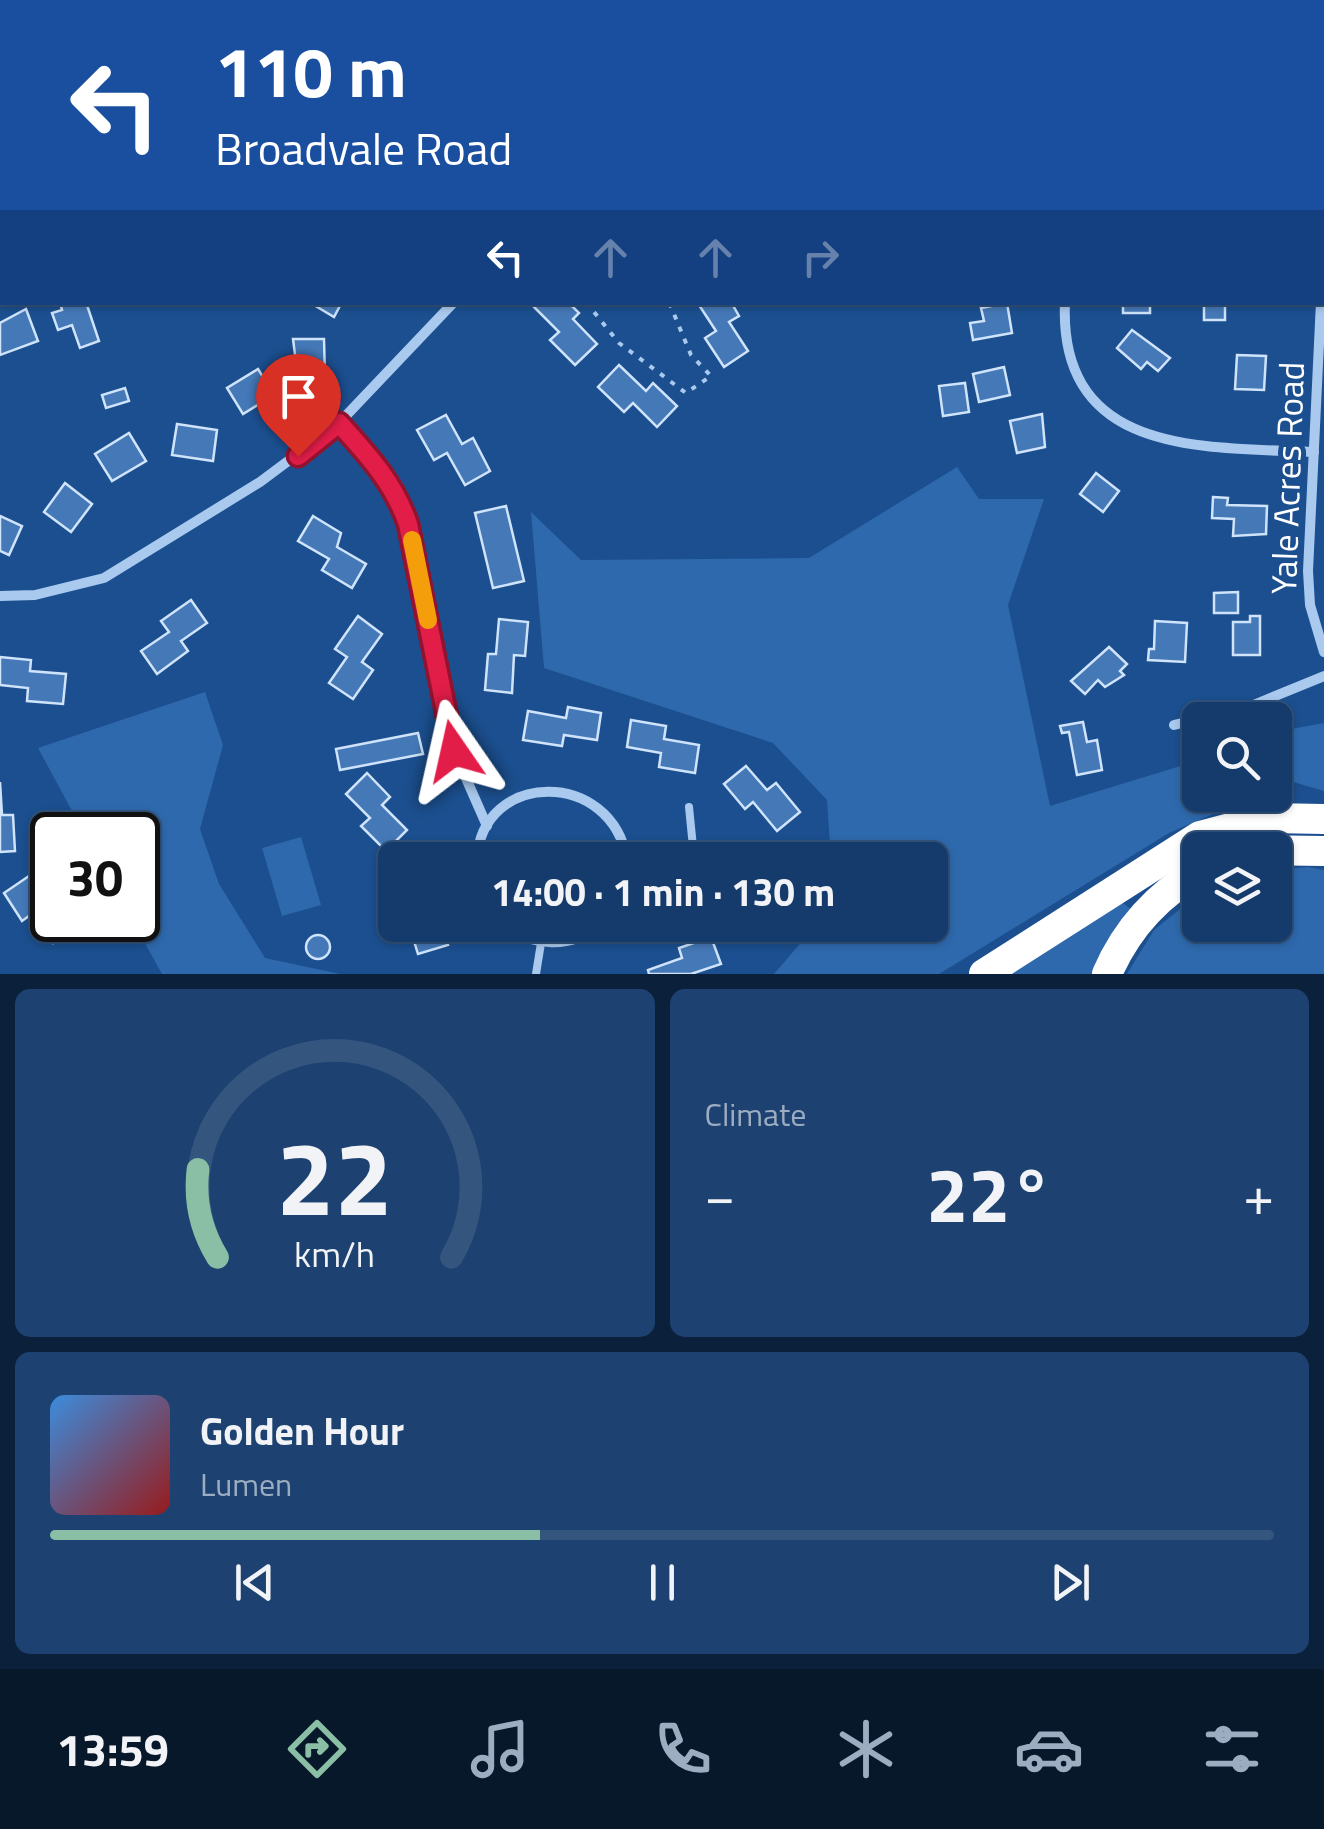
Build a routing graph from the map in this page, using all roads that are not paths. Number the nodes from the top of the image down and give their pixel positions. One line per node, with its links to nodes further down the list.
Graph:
1 (451, 305): 4 (street)
2 (1065, 305): 5 (street)
3 (1321, 305): 5 (street, Yale Acres Road)
4 (339, 423): 6 (street); 12 (street)
5 (1314, 452): 7 (street, Yale Acres Road)
6 (0, 596)
7 (1324, 652)
8 (1324, 676): 9 (street)
9 (1174, 725)
10 (689, 806): 15 (lane)
11 (1324, 820): 22 (highway)
12 (487, 826): 13 (street); 14 (street)
13 (482, 842)
14 (621, 842)
15 (693, 842)
16 (1292, 850): 17 (highway)
17 (1324, 851)
18 (1182, 883): 23 (highway)
19 (551, 942): 20 (street)
20 (541, 943): 21 (lane)
21 (536, 974)
22 (984, 974)
23 (1107, 974)

